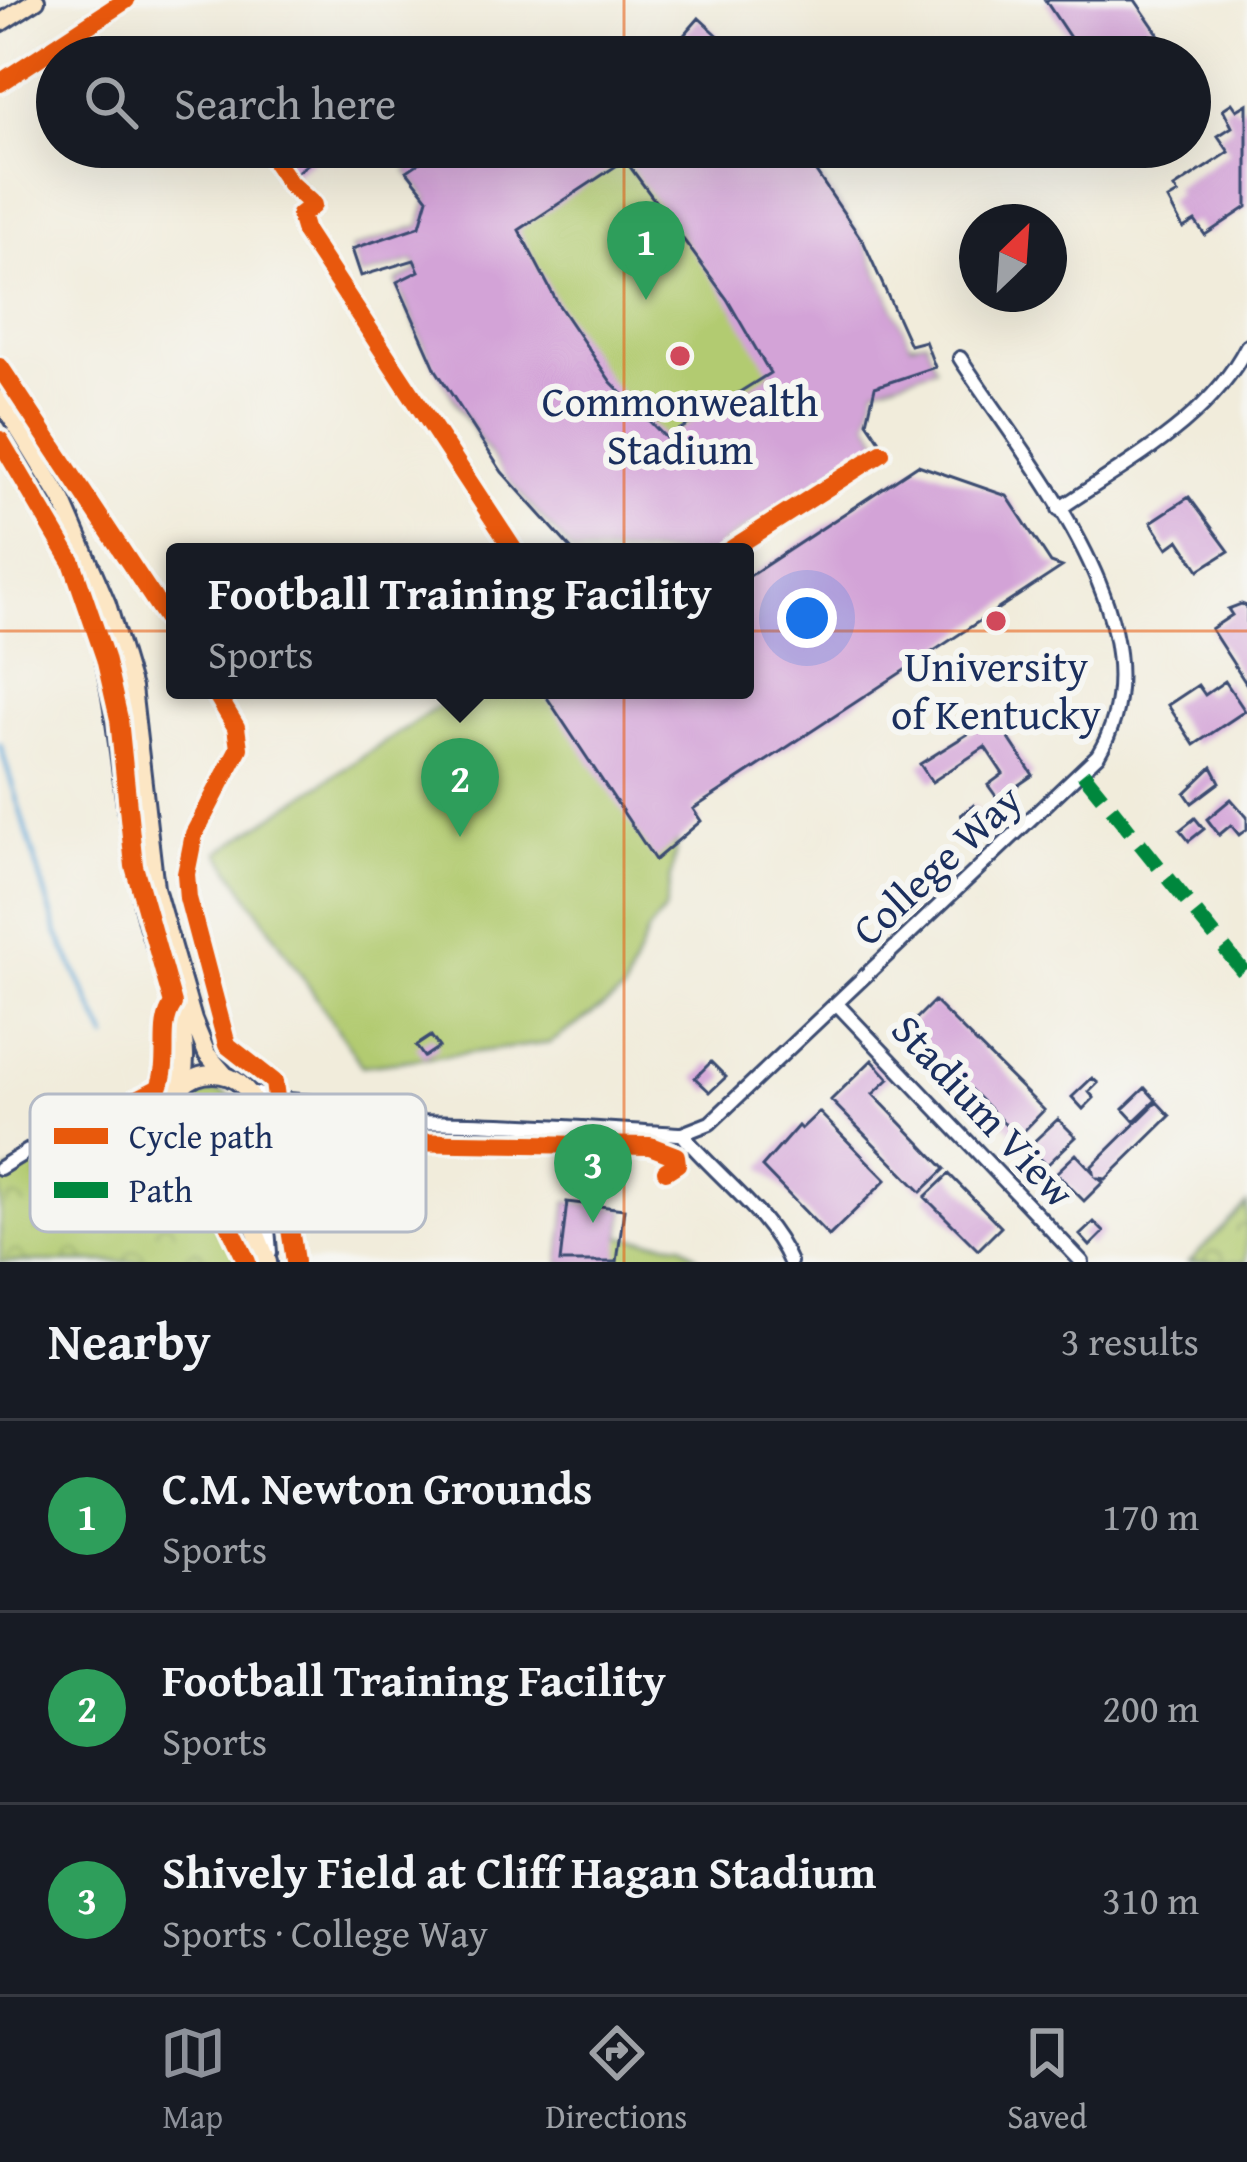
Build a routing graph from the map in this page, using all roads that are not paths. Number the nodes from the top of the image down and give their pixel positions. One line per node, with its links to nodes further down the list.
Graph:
1 (35, 0): 2 (main road)
2 (0, 23)
3 (1247, 346): 7 (street)
4 (960, 358): 7 (street, College Way)
5 (0, 399): 8 (main road)
6 (0, 440): 8 (main road)
7 (1059, 509): 9 (street, College Way)
8 (127, 718): 10 (main road); 12 (main road)
9 (837, 1004): 16 (street, College Way); 25 (street, Stadium View)
10 (226, 1076): 11 (main road); 12 (main road)
11 (248, 1090): 13 (main road); 14 (street)
12 (177, 1094)
13 (249, 1094)
14 (260, 1094)
15 (426, 1123): 16 (street)
16 (682, 1134): 24 (street)
17 (30, 1149): 18 (street)
18 (0, 1168)
19 (237, 1232): 22 (main road)
20 (257, 1232): 23 (main road)
21 (269, 1232): 23 (street)
22 (247, 1262)
23 (269, 1262)
24 (790, 1262)
25 (1082, 1262)

